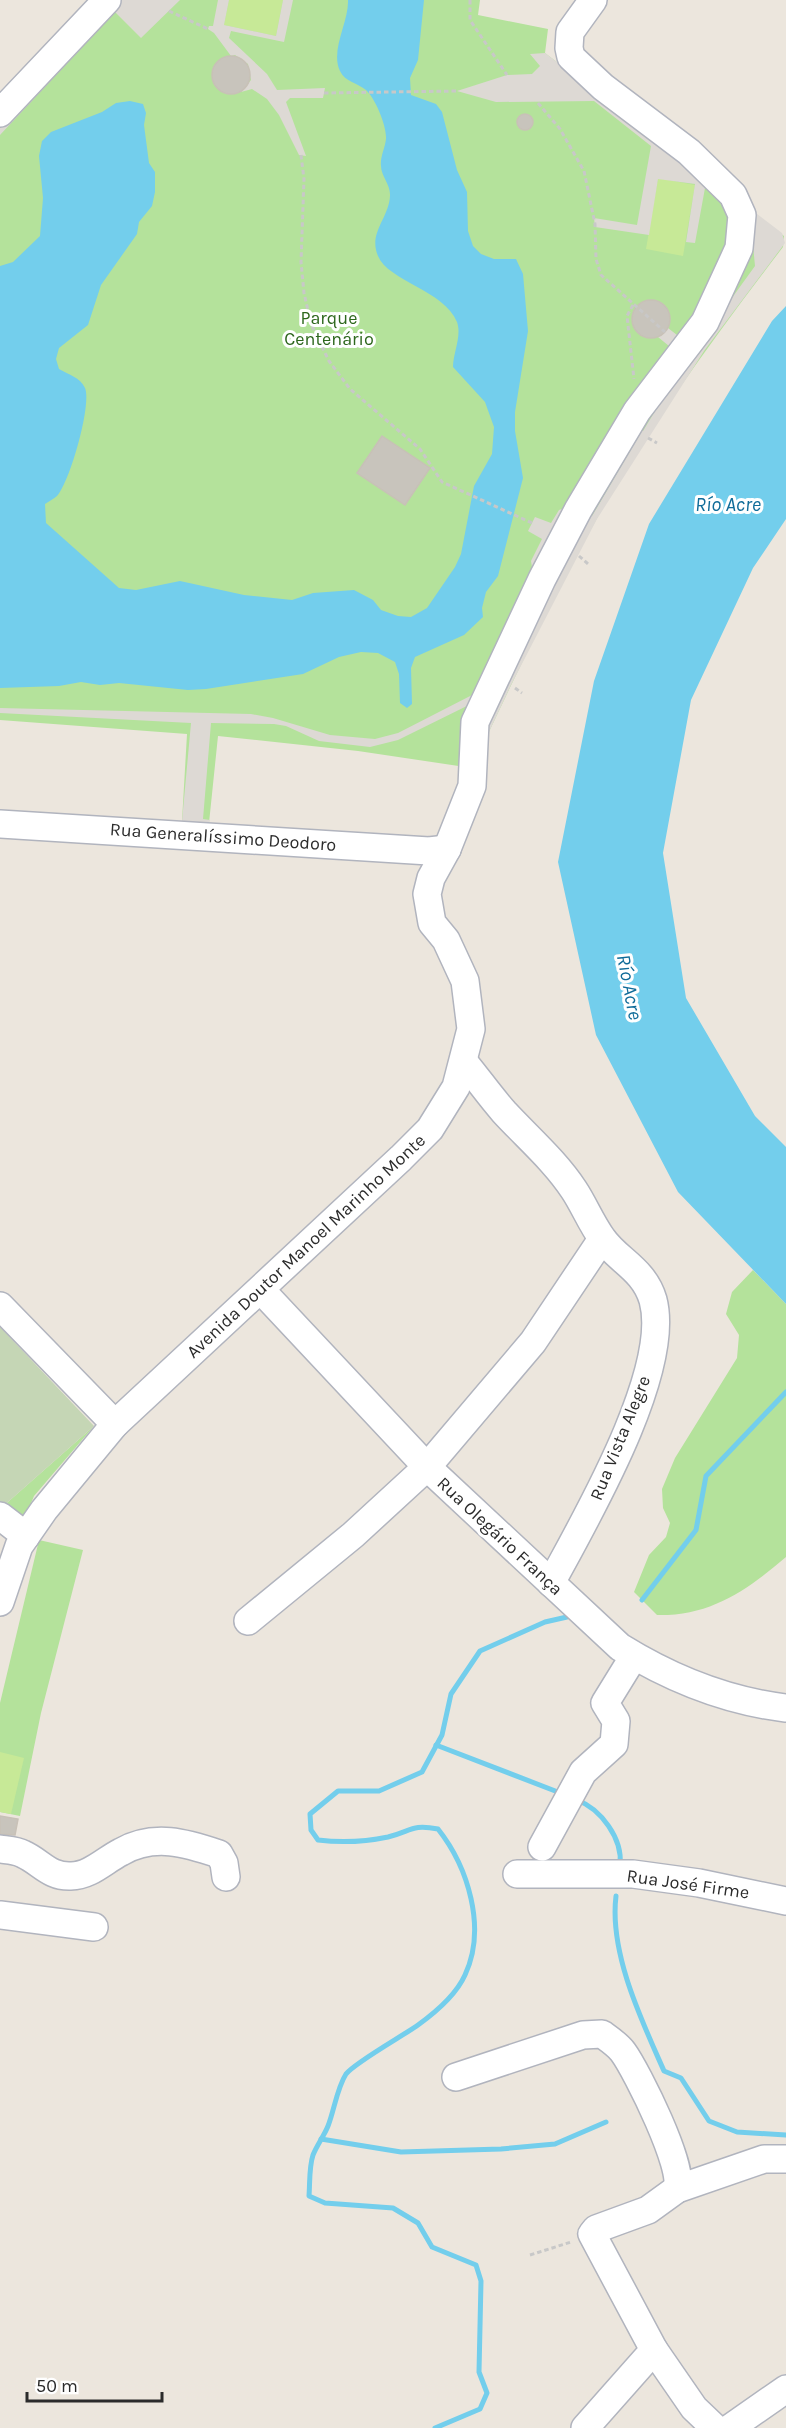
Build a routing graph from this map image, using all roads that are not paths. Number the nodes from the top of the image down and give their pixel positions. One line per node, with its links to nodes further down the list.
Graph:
1 (107, 0): 3 (street)
2 (593, 0): 5 (street, Avenida Doutor Manoel Marinho Monte)
3 (0, 113)
4 (0, 824): 5 (street, Rua Generalíssimo Deodoro)
5 (447, 849): 6 (street, Avenida Doutor Manoel Marinho Monte)
6 (464, 1062): 7 (street, Rua Vista Alegre); 8 (street, Avenida Doutor Manoel Marinho Monte)
7 (602, 1239): 11 (street); 14 (street, Rua Vista Alegre)
8 (261, 1290): 10 (street, Avenida Doutor Manoel Marinho Monte); 11 (street, Rua Olegário França)
9 (0, 1306): 10 (street)
10 (115, 1424): 13 (street, Avenida Doutor Manoel Marinho Monte)
11 (427, 1467): 14 (street, Rua Olegário França); 16 (street)
12 (0, 1516): 13 (street)
13 (26, 1536): 15 (street, Avenida Doutor Manoel Marinho Monte)
14 (551, 1583): 17 (street, Rua Olegário França)
15 (0, 1602)
16 (248, 1621)
17 (634, 1656): 18 (street, Rua Olegário França); 19 (street)
18 (786, 1708)
19 (542, 1847)
20 (0, 1849): 22 (street)
21 (517, 1874): 23 (street, Rua José Firme)
22 (226, 1877)
23 (786, 1901)
24 (0, 1915): 25 (street)
25 (94, 1927)
26 (456, 2077): 28 (street)
27 (786, 2159): 28 (street)
28 (677, 2189): 29 (street)
29 (654, 2350): 31 (street); 32 (street)
30 (786, 2389): 33 (street)
31 (585, 2428)
32 (715, 2428)
33 (730, 2428)

